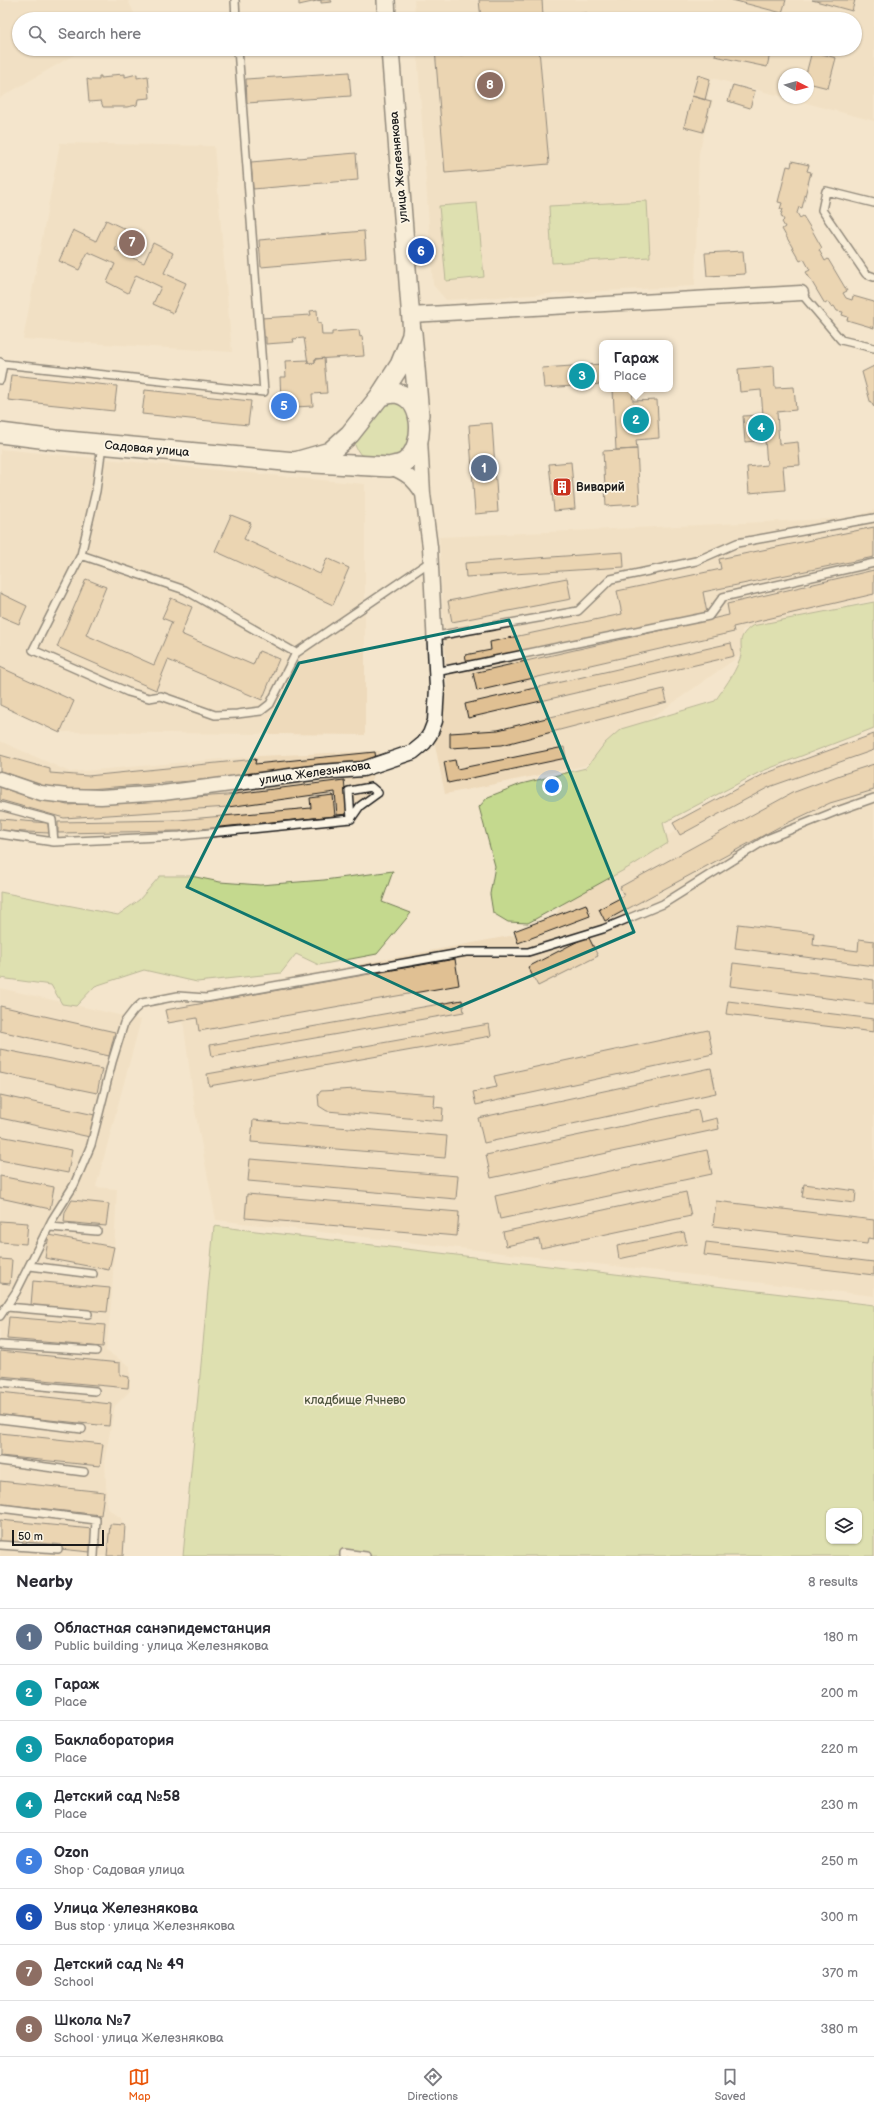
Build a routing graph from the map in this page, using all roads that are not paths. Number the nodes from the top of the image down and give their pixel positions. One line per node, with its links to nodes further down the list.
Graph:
1 (235, 0): 3 (lane)
2 (386, 0): 4 (street)
3 (236, 12)
4 (387, 12)
5 (239, 56): 12 (lane)
6 (391, 56): 10 (street, улица Железнякова)
7 (874, 203): 8 (lane)
8 (874, 277)
9 (801, 293): 10 (street); 11 (lane)
10 (412, 324): 14 (main road, улица Железнякова); 15 (main road, улица Железнякова)
11 (874, 348)
12 (2, 363): 13 (lane)
13 (0, 380)
14 (380, 396): 15 (main road); 17 (main road)
15 (419, 417): 18 (main road)
16 (0, 433): 19 (main road, Садовая улица)
17 (350, 434): 20 (main road); 21 (main road)
18 (420, 436): 22 (main road); 23 (street, улица Железнякова)
19 (102, 444): 20 (main road, Садовая улица); 25 (lane)
20 (295, 462): 21 (main road, Садовая улица)
21 (366, 466): 22 (main road)
22 (390, 467): 23 (street, улица Железнякова)
23 (423, 494): 26 (street, улица Железнякова)
24 (874, 518): 28 (lane)
25 (81, 555): 29 (lane); 29 (lane)
26 (431, 561): 28 (street, улица Железнякова); 29 (lane)
27 (874, 564): 30 (lane)
28 (436, 636): 30 (street, улица Железнякова)
29 (296, 653)
30 (436, 672): 31 (street, улица Железнякова)
31 (0, 779)
32 (874, 798): 37 (lane)
33 (0, 806): 36 (lane)
34 (351, 819): 34 (lane); 36 (lane)
35 (0, 834): 36 (lane)
36 (54, 842)
37 (50, 1227): 38 (lane); 39 (lane)
38 (97, 1231)
39 (30, 1266): 40 (lane); 41 (lane)
40 (93, 1274)
41 (6, 1307): 42 (lane); 43 (lane)
42 (88, 1314)
43 (0, 1316)
44 (0, 1345): 45 (lane)
45 (96, 1350)
46 (0, 1382): 47 (lane)
47 (95, 1391)
48 (0, 1419): 49 (lane)
49 (82, 1429)
50 (0, 1461): 51 (lane)
51 (84, 1472)
52 (0, 1508): 55 (lane)
53 (0, 1545): 54 (lane)
54 (58, 1549)
55 (94, 1556)
56 (344, 1556): 57 (lane)
57 (366, 1556)

